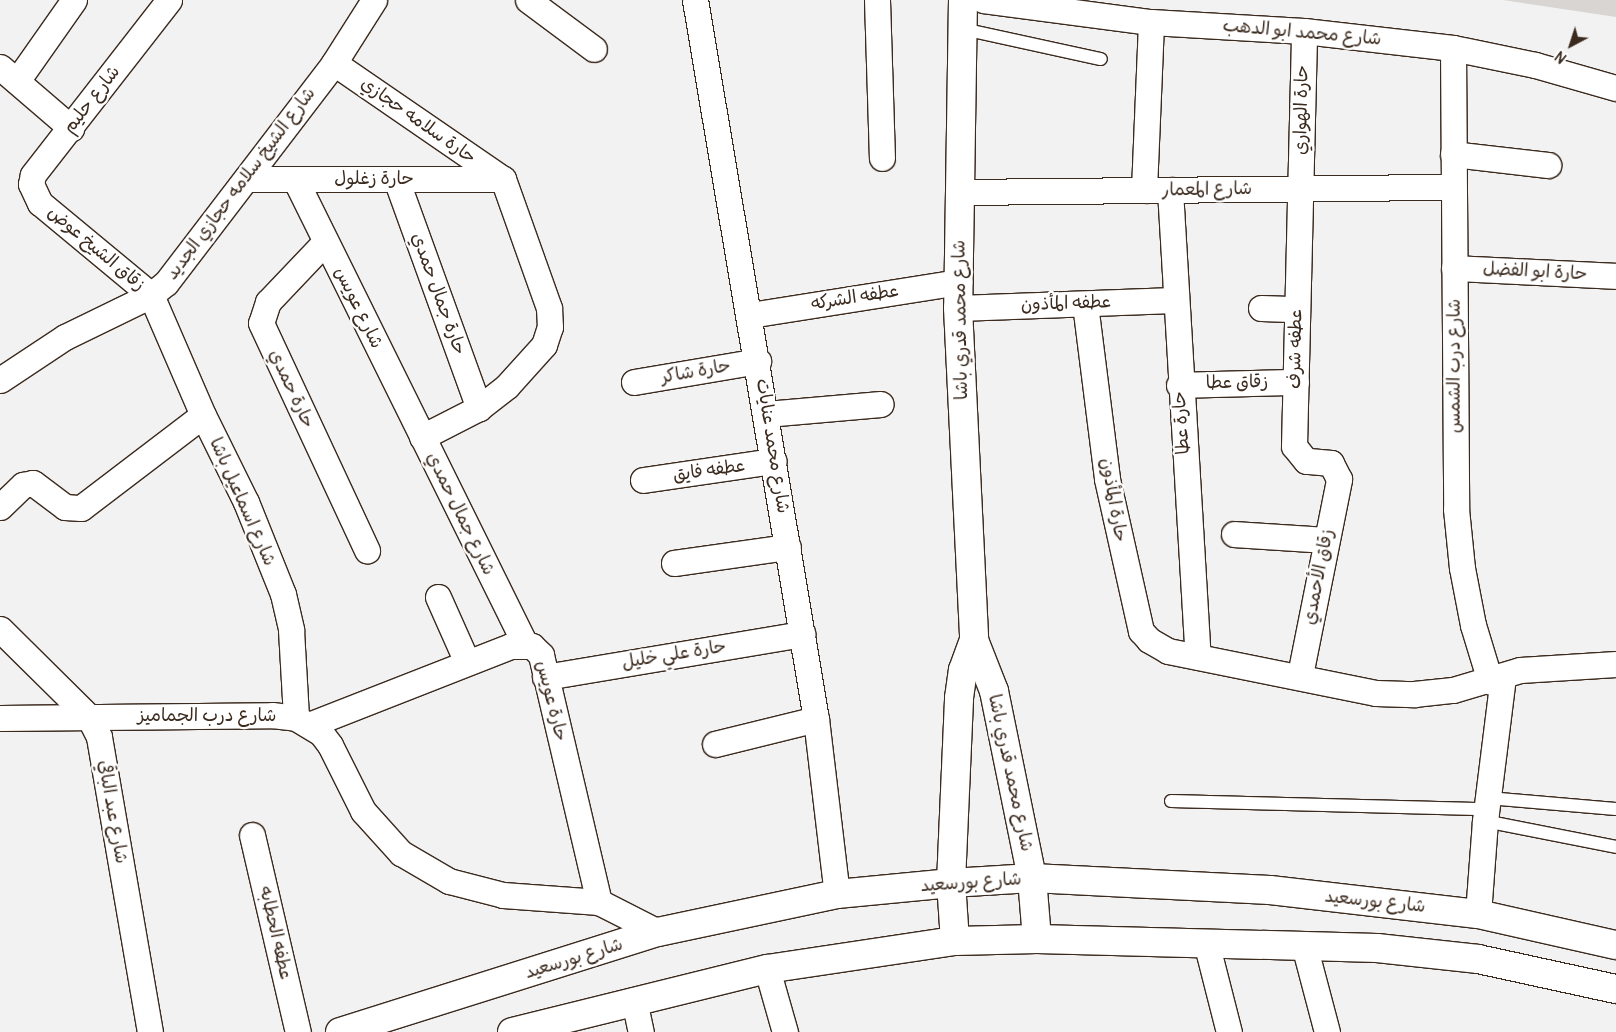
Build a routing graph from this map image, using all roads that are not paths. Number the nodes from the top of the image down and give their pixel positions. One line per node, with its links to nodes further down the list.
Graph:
1 (74, 0): 16 (street)
2 (169, 0): 18 (street, شارع حليم)
3 (374, 0): 15 (street, شارع الشيخ سلامه حجازي الجديد)
4 (528, 0): 13 (street)
5 (695, 0): 41 (street, شارع محمد عنايات)
6 (877, 0): 20 (street)
7 (963, 0): 10 (main road, شارع محمد قدري باشا)
8 (984, 0): 9 (street, شارع محمد ابو الدهب)
9 (1151, 22): 11 (street, شارع محمد ابو الدهب); 28 (street)
10 (963, 29): 14 (lane); 30 (main road, شارع محمد قدري باشا)
11 (1304, 31): 12 (street, شارع محمد ابو الدهب); 27 (street, حارة الهواري)
12 (1452, 48): 17 (street, شارع محمد ابو الدهب); 19 (street, شارع درب الشمس)
13 (594, 49)
14 (1101, 59)
15 (334, 63): 22 (street, شارع الشيخ سلامه حجازي الجديد); 24 (street, حارة سلامه حجازي)
16 (8, 74): 18 (street)
17 (1616, 88)
18 (71, 128): 31 (street, شارع حليم)
19 (1453, 154): 21 (street); 26 (street, شارع درب الشمس)
20 (882, 158)
21 (1548, 165)
22 (246, 179): 23 (street, حارة زغلول); 35 (street, شارع الشيخ سلامه حجازي الجديد)
23 (294, 179): 25 (street, حارة زغلول); 32 (street, شارع عويس)
24 (503, 179): 25 (street, حارة زغلول); 48 (street, شارع جمال حمدي)
25 (396, 180): 48 (street, حارة جمال حمدي)
26 (1454, 187): 27 (street, شارع المعمار); 33 (street, شارع درب الشمس)
27 (1300, 189): 29 (street, شارع المعمار); 40 (street, عطفه شرف)
28 (1144, 190): 29 (street, شارع المعمار); 30 (street, شارع المعمار)
29 (1170, 190): 37 (street, حارة عطا)
30 (960, 192): 36 (main road, شارع محمد قدري باشا)
31 (40, 203): 35 (street, زقاق الشيخ عوض)
32 (325, 242): 51 (street, شارع عويس); 59 (street, حارة حمدي)
33 (1454, 268): 34 (street, حارة ابو الفضل); 71 (street, شارع درب الشمس)
34 (1616, 276)
35 (151, 295): 43 (street, شارع الشيخ سلامه حجازي الجديد); 50 (street, شارع اسماعيل باشا)
36 (959, 295): 38 (street, عطفه المأذون); 41 (street, عطفه الشركه); 64 (main road, شارع محمد قدري باشا)
37 (1174, 300): 38 (street, عطفه المأذون); 46 (street, حارة عطا)
38 (1085, 304): 66 (street, حارة المأذون)
39 (1261, 308): 40 (street)
40 (1297, 309): 45 (street, عطفه شرف)
41 (750, 315): 42 (street, شارع محمد عنايات)
42 (758, 361): 44 (street, حارة شاكر); 49 (street, شارع محمد عنايات)
43 (0, 379)
44 (634, 382)
45 (1296, 382): 46 (street, زقاق عطا); 53 (street, عطفه شرف)
46 (1180, 385): 66 (street, حارة عطا)
47 (881, 404): 49 (street)
48 (479, 408): 51 (street, شارع جمال حمدي)
49 (766, 414): 52 (street, شارع محمد عنايات)
50 (203, 416): 55 (street); 75 (street, شارع اسماعيل باشا)
51 (422, 437): 65 (street, شارع جمال حمدي)
52 (774, 461): 54 (street, عطفه فايق); 58 (street, شارع محمد عنايات)
53 (1338, 479): 57 (street, زقاق الأحمدي)
54 (643, 480)
55 (0, 507)
56 (1234, 534): 57 (street)
57 (1326, 540): 69 (street, زقاق الأحمدي)
58 (788, 547): 60 (street); 63 (street, شارع محمد عنايات)
59 (368, 550)
60 (674, 563)
61 (438, 597): 67 (street)
62 (0, 629): 72 (street, شارع عبد الباقي)
63 (802, 634): 70 (street, حارة علي خليل); 74 (street, شارع محمد عنايات)
64 (974, 640): 82 (main road, شارع محمد قدري باشا); 83 (main road, شارع محمد قدري باشا)
65 (525, 644): 67 (street, حارة عويس); 70 (street, حارة عويس)
66 (1198, 656): 69 (street)
67 (467, 662): 75 (street, حارة عويس)
68 (1616, 664): 71 (street)
69 (1300, 675): 71 (street)
70 (545, 677): 85 (street, حارة عويس)
71 (1497, 678): 78 (street)
72 (89, 717): 73 (street, شارع درب الجماميز); 75 (street, شارع درب الجماميز); 96 (street, شارع عبد الباقي)
73 (0, 718)
74 (816, 719): 76 (street); 84 (street, شارع محمد عنايات)
75 (302, 721): 85 (street)
76 (715, 744)
77 (1171, 801): 78 (lane)
78 (1486, 809): 79 (lane); 81 (lane); 86 (street)
79 (1616, 809)
80 (252, 834): 97 (street, عطفه الحطابه)
81 (1616, 847)
82 (1032, 878): 83 (main road, شارع بورسعيد); 86 (main road, شارع بورسعيد); 88 (main road, شارع محمد قدري باشا)
83 (951, 883): 84 (main road, شارع بورسعيد); 89 (main road, شارع محمد قدري باشا)
84 (837, 894): 87 (main road, شارع بورسعيد)
85 (599, 902): 87 (street)
86 (1478, 914): 90 (main road, شارع بورسعيد)
87 (658, 932): 98 (main road, شارع بورسعيد)
88 (1037, 939): 89 (main road); 91 (main road)
89 (956, 941): 93 (main road)
90 (1616, 945)
91 (1207, 946): 92 (main road); 102 (street)
92 (1304, 946): 94 (main road); 103 (street)
93 (767, 969): 95 (main road); 101 (street)
94 (1616, 990)
95 (634, 1000): 99 (main road); 100 (street)
96 (150, 1032)
97 (298, 1032)
98 (340, 1032)
99 (512, 1032)
100 (641, 1032)
101 (785, 1032)
102 (1229, 1032)
103 (1327, 1032)

